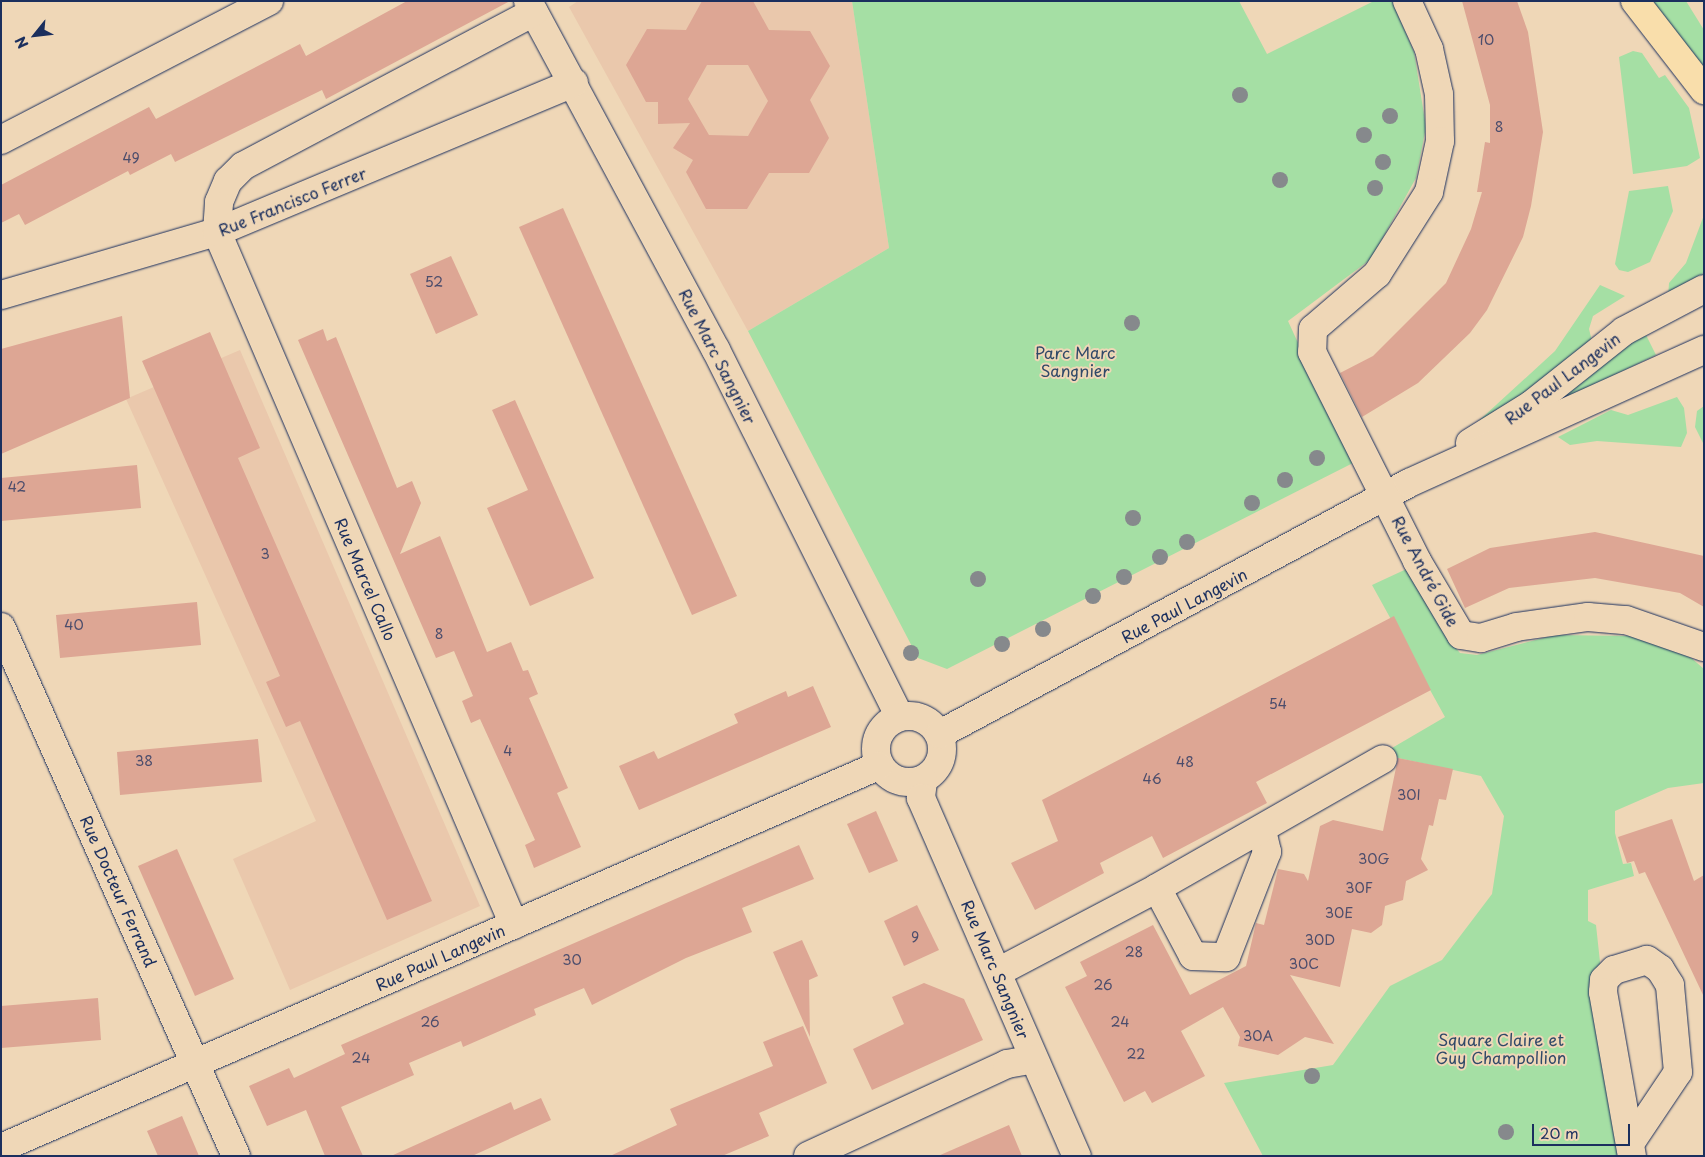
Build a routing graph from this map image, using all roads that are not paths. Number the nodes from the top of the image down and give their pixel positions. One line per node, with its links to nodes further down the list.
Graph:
1 (269, 1): 7 (street)
2 (1407, 1): 13 (street)
3 (1635, 1): 6 (main road)
4 (531, 7): 5 (street, Rue Marc Sangnier); 8 (street)
5 (574, 83): 8 (street, Rue Francisco Ferrer); 16 (street, Rue Marc Sangnier)
6 (1704, 90)
7 (1, 140)
8 (217, 232): 10 (street, Rue Francisco Ferrer); 23 (street, Rue Marcel Callo)
9 (1704, 289): 12 (street, Rue Paul Langevin)
10 (1, 295)
11 (1704, 350): 12 (street, Rue Paul Langevin)
12 (1426, 475): 13 (street, Rue Paul Langevin)
13 (1386, 496): 15 (street, Rue André Gide); 17 (street, Rue Paul Langevin)
14 (1, 627): 26 (street, Rue Docteur Ferrand)
15 (1704, 647)
16 (899, 716): 17 (street); 19 (street)
17 (940, 734): 20 (street)
18 (1382, 759): 21 (street)
19 (878, 766): 20 (street); 23 (street, Rue Paul Langevin)
20 (923, 781): 24 (street, Rue Marc Sangnier)
21 (1262, 830): 22 (street); 22 (street)
22 (1157, 888): 24 (street)
23 (514, 925): 26 (street, Rue Paul Langevin)
24 (998, 972): 25 (street, Rue Marc Sangnier)
25 (1034, 1060): 30 (street); 31 (street, Rue Marc Sangnier)
26 (196, 1063): 27 (street, Rue Paul Langevin); 29 (street, Rue Docteur Ferrand)
27 (1, 1148)
28 (1631, 1149): 28 (street)
29 (236, 1156)
30 (808, 1156)
31 (1077, 1156)

